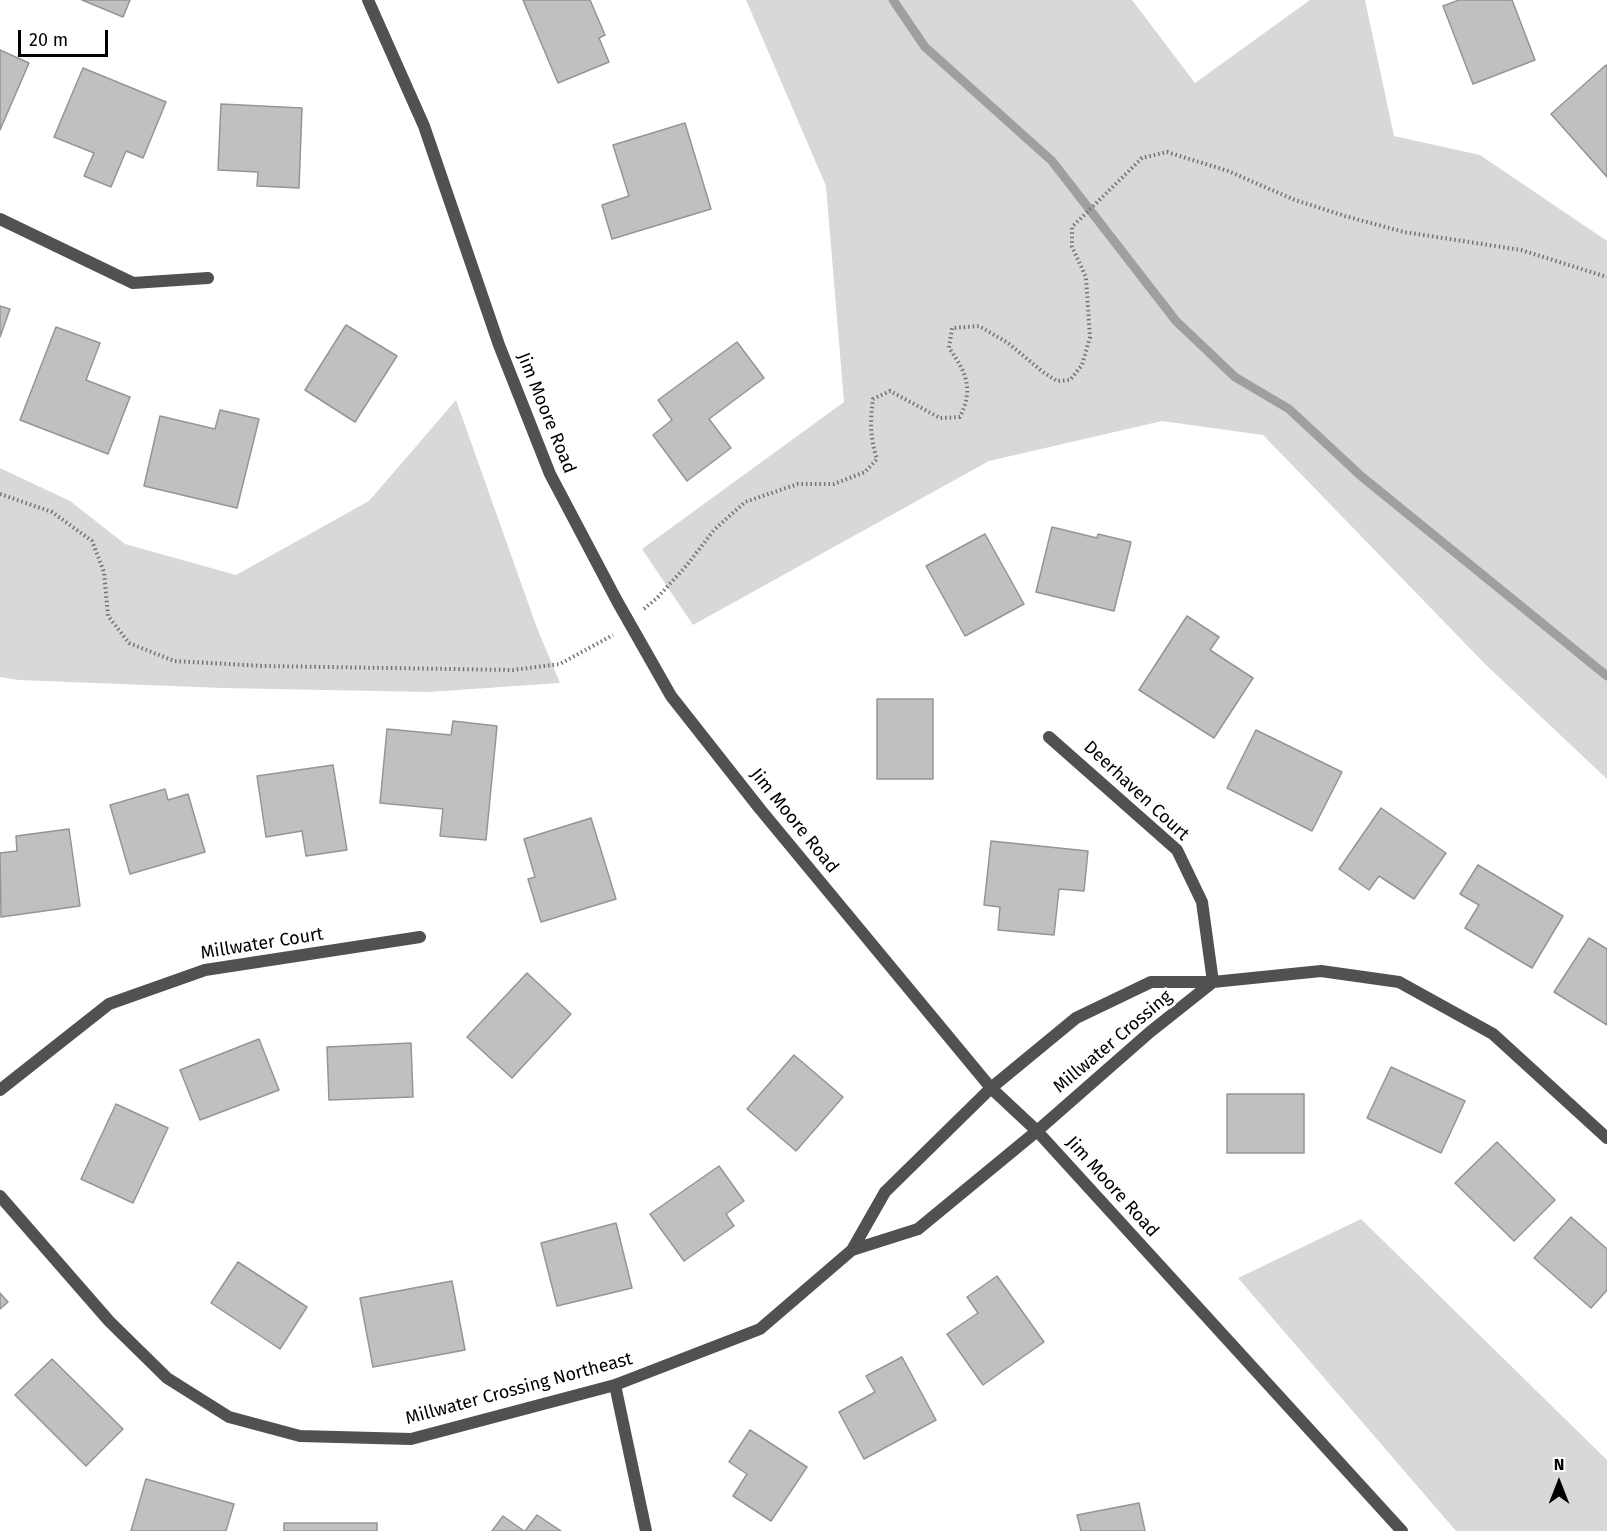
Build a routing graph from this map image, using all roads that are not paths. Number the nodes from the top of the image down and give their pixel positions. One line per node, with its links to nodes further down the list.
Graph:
1 (368, 0): 7 (street, Jim Moore Road)
2 (0, 219): 3 (street)
3 (208, 278)
4 (1049, 736): 6 (street, Deerhaven Court)
5 (420, 937): 8 (street, Millwater Court)
6 (1213, 982): 7 (street, Millwater Crossing); 9 (street, Millwater Crossing); 10 (street, Millwater Crossing)
7 (991, 1088): 9 (street, Jim Moore Road); 12 (street, Millwater Crossing Northeast)
8 (0, 1090)
9 (1037, 1131): 12 (street, Millwater Crossing Northeast); 15 (street, Jim Moore Road)
10 (1607, 1138)
11 (0, 1196): 13 (street, Millwater Crossing Northeast)
12 (852, 1250): 13 (street, Millwater Crossing Northeast)
13 (615, 1385): 14 (street)
14 (646, 1531)
15 (1402, 1531)

